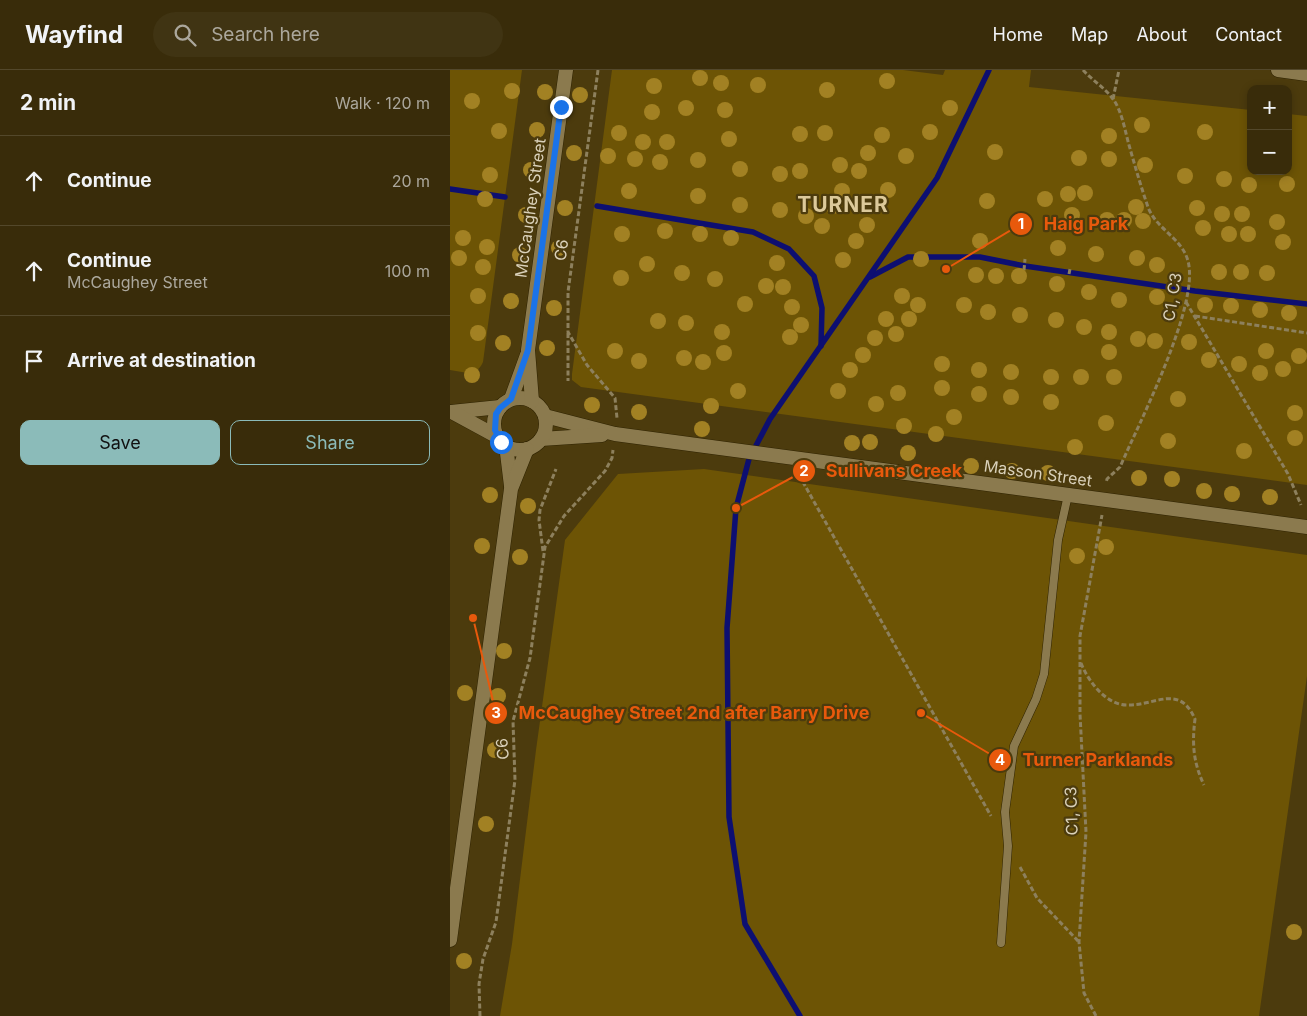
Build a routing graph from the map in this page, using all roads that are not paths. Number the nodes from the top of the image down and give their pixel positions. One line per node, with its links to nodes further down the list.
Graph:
1 (566, 70): 4 (street, McCaughey Street)
2 (1278, 70): 3 (street)
3 (1307, 74)
4 (528, 350): 5 (street, McCaughey Street); 6 (street, McCaughey Street)
5 (532, 401): 6 (street); 8 (street)
6 (506, 403): 7 (street); 11 (street)
7 (451, 412): 11 (street)
8 (545, 416): 9 (street); 10 (street, Masson Street)
9 (541, 439): 10 (street, Masson Street); 12 (street)
10 (614, 440): 14 (street, Masson Street)
11 (502, 441): 12 (street); 13 (street)
12 (527, 449): 13 (street)
13 (511, 489): 16 (street)
14 (1068, 495): 15 (street, Masson Street); 17 (lane)
15 (1307, 526)
16 (450, 940)
17 (1002, 943)

